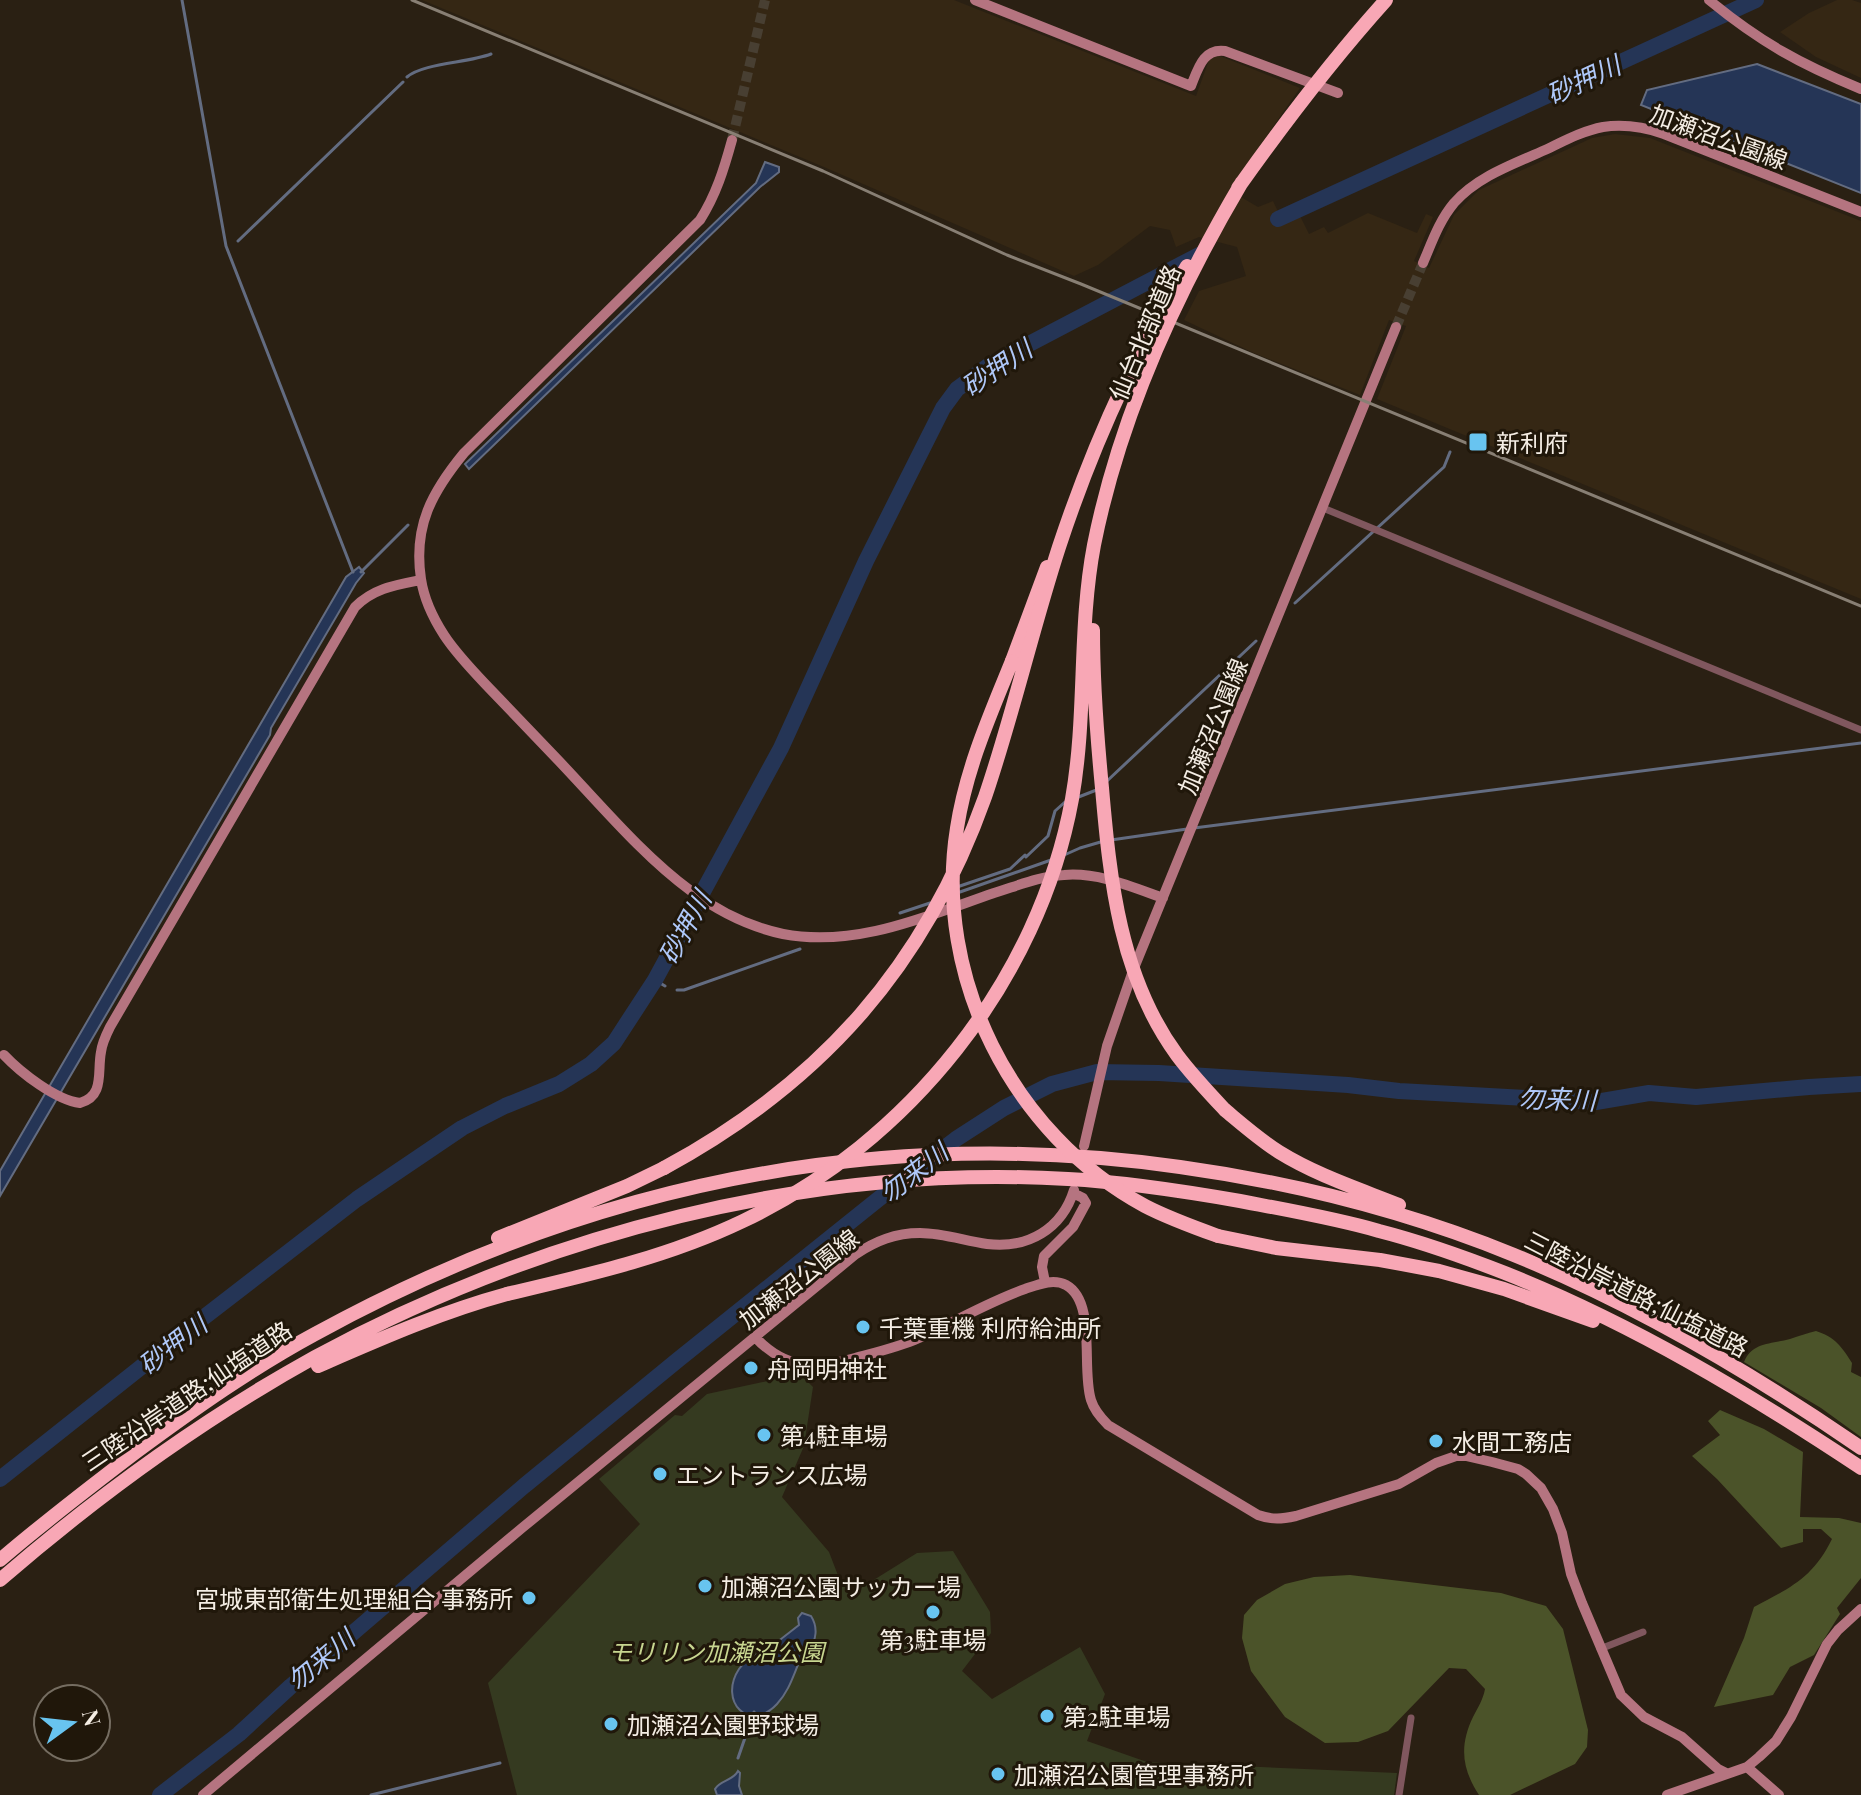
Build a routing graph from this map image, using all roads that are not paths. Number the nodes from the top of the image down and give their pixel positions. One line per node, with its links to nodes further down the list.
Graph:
1 (975, 0): 5 (street)
2 (1386, 0): 7 (highway, 仙台北部道路, bridge)
3 (1709, 0): 4 (street)
4 (1861, 89)
5 (1338, 93)
6 (732, 140): 14 (street)
7 (1242, 182): 11 (highway, 仙台北部道路, bridge); 12 (highway, 仙台北部道路, bridge)
8 (1861, 212): 9 (street, 加瀬沼公園線)
9 (1423, 263)
10 (1396, 327): 13 (street, 加瀬沼公園線)
11 (1105, 428): 22 (highway, bridge); 24 (highway, bridge)
12 (1103, 506): 20 (highway, bridge); 26 (highway, bridge)
13 (1323, 508): 15 (street); 16 (street, 加瀬沼公園線)
14 (421, 580): 16 (street); 17 (street)
15 (1861, 730)
16 (1163, 898): 18 (street, 加瀬沼公園線)
17 (2, 1055)
18 (1084, 1146)
19 (1071, 1187): 21 (street); 23 (street, 加瀬沼公園線); 24 (highway, 三陸沿岸道路;仙塩道路); 26 (highway, 三陸沿岸道路;仙塩道路, bridge)
20 (1481, 1242): 22 (highway, 三陸沿岸道路;仙塩道路, bridge); 25 (highway, 三陸沿岸道路;仙塩道路)
21 (1045, 1282): 23 (street); 32 (street)
22 (310, 1337): 28 (highway, 三陸沿岸道路;仙塩道路)
23 (755, 1337): 36 (street, 加瀬沼公園線)
24 (1671, 1352): 27 (highway, 三陸沿岸道路;仙塩道路)
25 (1861, 1448)
26 (157, 1457): 29 (highway, 三陸沿岸道路;仙塩道路)
27 (1861, 1468)
28 (0, 1560)
29 (0, 1580)
30 (1861, 1609): 34 (street)
31 (1643, 1632): 32 (street)
32 (1600, 1649): 35 (street)
33 (1411, 1718): 37 (street)
34 (1747, 1767): 35 (street); 39 (street)
35 (1726, 1773): 38 (street)
36 (203, 1795)
37 (1399, 1795)
38 (1667, 1795)
39 (1779, 1795)

